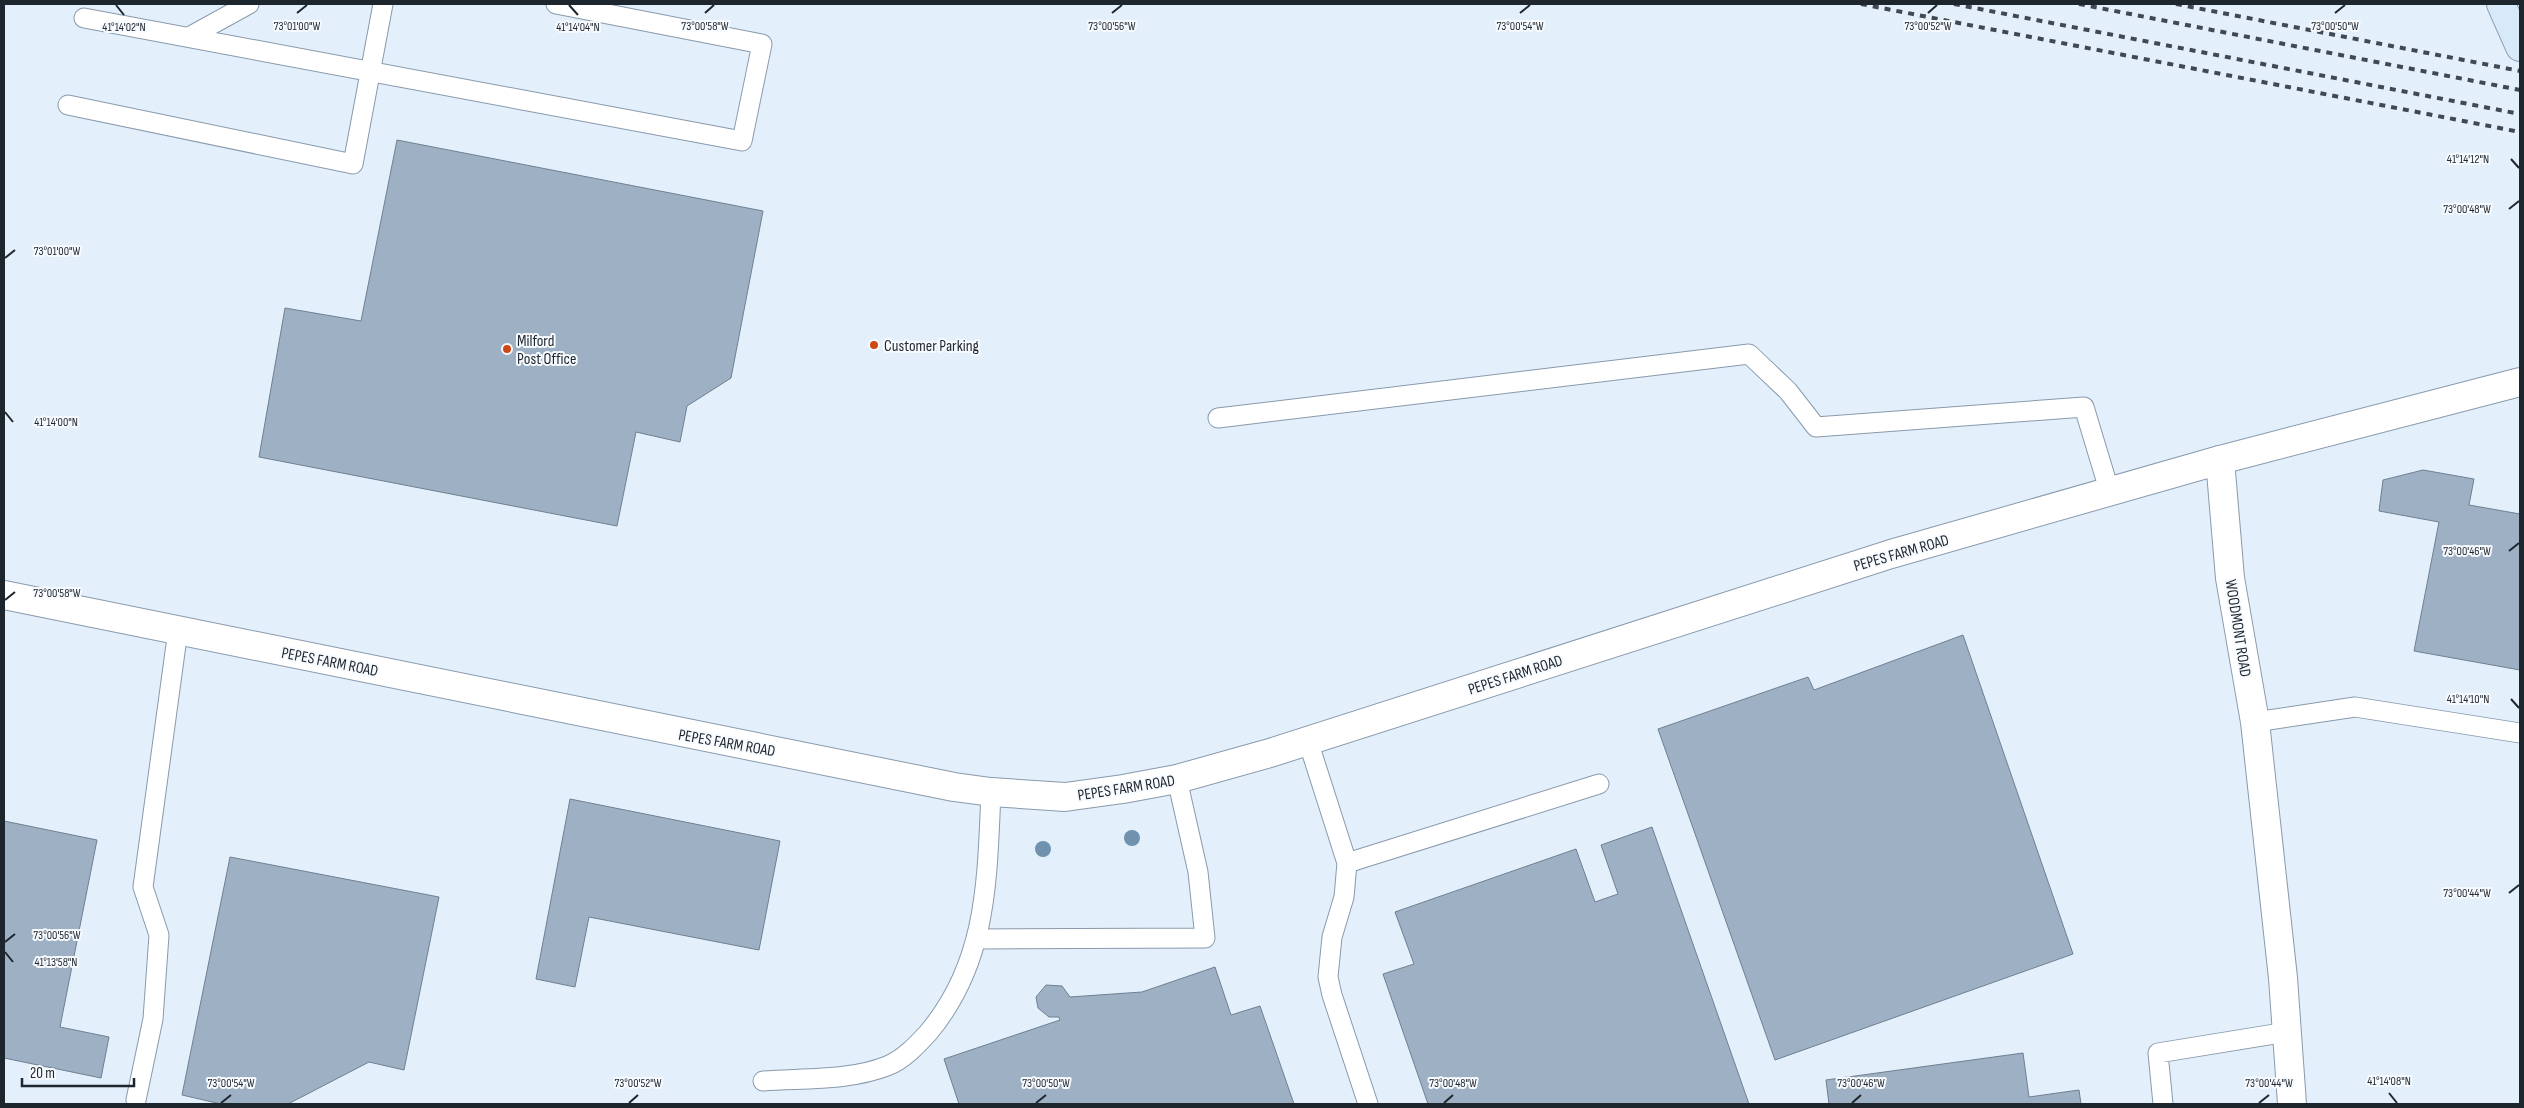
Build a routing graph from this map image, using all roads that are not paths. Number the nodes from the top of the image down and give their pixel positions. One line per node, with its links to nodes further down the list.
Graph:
1 (249, 4): 6 (lane)
2 (383, 4): 8 (lane)
3 (556, 4): 8 (lane)
4 (2501, 4): 7 (main road)
5 (84, 18): 6 (lane)
6 (189, 37): 8 (lane)
7 (2520, 47)
8 (371, 70): 9 (lane)
9 (68, 105)
10 (2520, 382): 12 (street)
11 (1218, 418): 13 (lane)
12 (2220, 460): 13 (street, PEPES FARM ROAD); 16 (street, WOODMONT ROAD)
13 (2110, 493): 18 (street, PEPES FARM ROAD)
14 (4, 595): 15 (street, PEPES FARM ROAD)
15 (178, 630): 21 (street, PEPES FARM ROAD); 26 (lane)
16 (2255, 722): 17 (lane); 24 (street, WOODMONT ROAD)
17 (2520, 733)
18 (1308, 741): 19 (street, PEPES FARM ROAD); 22 (lane)
19 (1177, 779): 21 (street, PEPES FARM ROAD); 23 (lane)
20 (1599, 784): 22 (lane)
21 (992, 792): 23 (lane)
22 (1347, 863): 27 (lane)
23 (977, 939): 25 (lane)
24 (2287, 1032): 28 (lane); 29 (street, WOODMONT ROAD)
25 (763, 1081)
26 (136, 1100)
27 (1368, 1104)
28 (2163, 1104)
29 (2292, 1104)

